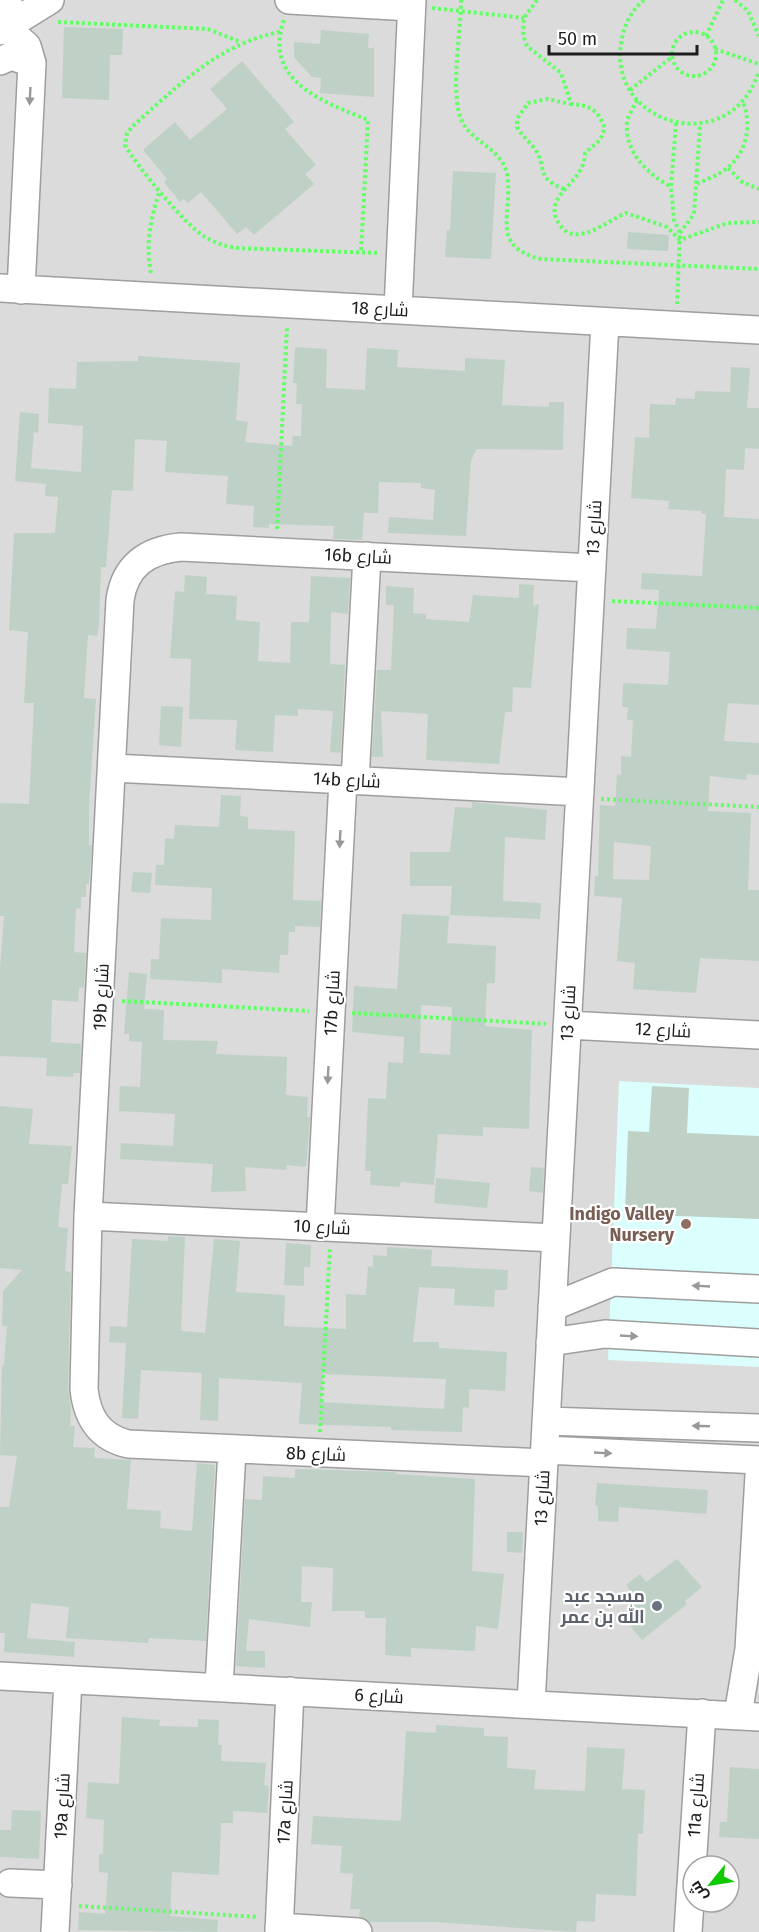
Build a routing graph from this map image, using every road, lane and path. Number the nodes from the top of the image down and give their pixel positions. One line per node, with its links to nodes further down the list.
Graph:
1 (8, 0): 12 (street)
2 (290, 0): 8 (street); 13 (path)
3 (461, 0): 9 (path)
4 (537, 0): 11 (path)
5 (644, 0): 23 (path)
6 (723, 0): 14 (path)
7 (735, 0): 15 (path)
8 (412, 4): 9 (path); 39 (street)
9 (461, 9): 11 (path); 41 (path)
10 (52, 11): 12 (street); 16 (path)
11 (524, 18): 26 (path)
12 (3, 29): 20 (street)
13 (280, 32): 16 (path); 38 (path)
14 (706, 36): 17 (path); 18 (path)
15 (759, 36)
16 (241, 42): 34 (path)
17 (715, 49): 18 (path); 21 (path)
18 (672, 57): 23 (path)
19 (0, 61): 20 (street)
20 (32, 63): 40 (street, one-way to 40)
21 (759, 64)
22 (759, 71): 25 (path)
23 (630, 90): 24 (path)
24 (637, 100): 27 (path); 31 (path)
25 (743, 102): 28 (path); 29 (path)
26 (571, 104): 32 (path); 32 (path)
27 (676, 123): 28 (path); 31 (path)
28 (700, 124): 30 (path)
29 (728, 168): 30 (path); 33 (path)
30 (697, 184): 36 (path)
31 (671, 187): 36 (path)
32 (564, 189): 37 (path)
33 (759, 189)
34 (160, 190): 38 (path); 44 (path)
35 (759, 222): 37 (path)
36 (680, 233): 37 (path)
37 (680, 240): 41 (path)
38 (361, 252): 39 (path)
39 (401, 254): 46 (street)
40 (11, 258): 43 (street)
41 (678, 265): 42 (path); 48 (path)
42 (759, 269)
43 (6, 289): 44 (street, شارع 18)
44 (157, 297): 45 (street, شارع 18)
45 (289, 304): 46 (street, شارع 18); 50 (path)
46 (399, 310): 47 (street, شارع 18)
47 (605, 322): 48 (street, شارع 18); 53 (street, شارع 13)
48 (676, 325): 49 (street, شارع 18)
49 (759, 330)
50 (276, 551): 51 (street, 16b شارع); 52 (street, 16b شارع)
51 (367, 556): 53 (street, 16b شارع); 57 (street, 17b شارع)
52 (131, 568): 56 (street, 19b شارع)
53 (592, 568): 54 (street, شارع 13)
54 (591, 600): 55 (path); 58 (street, شارع 13)
55 (759, 609)
56 (114, 768): 57 (street, 14b شارع); 62 (street, 19b شارع)
57 (349, 780): 58 (street, 14b شارع); 63 (street, 17b شارع, one-way to 63)
58 (580, 795): 59 (path); 60 (street, شارع 13)
59 (759, 807)
60 (567, 1025): 61 (street, شارع 12); 64 (street, شارع 13)
61 (759, 1035)
62 (88, 1216): 63 (street, شارع 10); 72 (street, 19b شارع)
63 (326, 1227): 64 (street, شارع 10); 75 (path)
64 (556, 1238): 67 (street, شارع 13)
65 (759, 1289): 66 (street, one-way to 66)
66 (586, 1293): 67 (street); 68 (street)
67 (552, 1307): 69 (street, شارع 13)
68 (589, 1335): 69 (street); 70 (street, one-way to 70)
69 (550, 1342): 71 (street, شارع 13)
70 (759, 1343)
71 (546, 1421): 73 (street, one-way to 71); 76 (street, شارع 13)
72 (95, 1425): 74 (street, 8b شارع)
73 (759, 1428)
74 (232, 1450): 75 (street, 8b شارع); 81 (street)
75 (319, 1454): 76 (street, 8b شارع)
76 (544, 1456): 77 (street, 8b شارع, one-way to 77); 83 (street, شارع 13)
77 (759, 1460)
78 (759, 1475): 85 (street)
79 (0, 1676): 80 (street, شارع 6)
80 (68, 1680): 81 (street, شارع 6); 87 (street, 19a شارع)
81 (219, 1687): 82 (street, شارع 6)
82 (290, 1691): 83 (street, شارع 6); 88 (street, 17a شارع)
83 (531, 1704): 84 (street, شارع 6)
84 (702, 1713): 85 (street, شارع 6); 91 (street, 11a شارع)
85 (750, 1716)
86 (10, 1883): 87 (street)
87 (57, 1895): 88 (path); 89 (street, 19a شارع)
88 (279, 1926): 90 (street)
89 (55, 1932)
90 (358, 1932)
91 (688, 1932)

